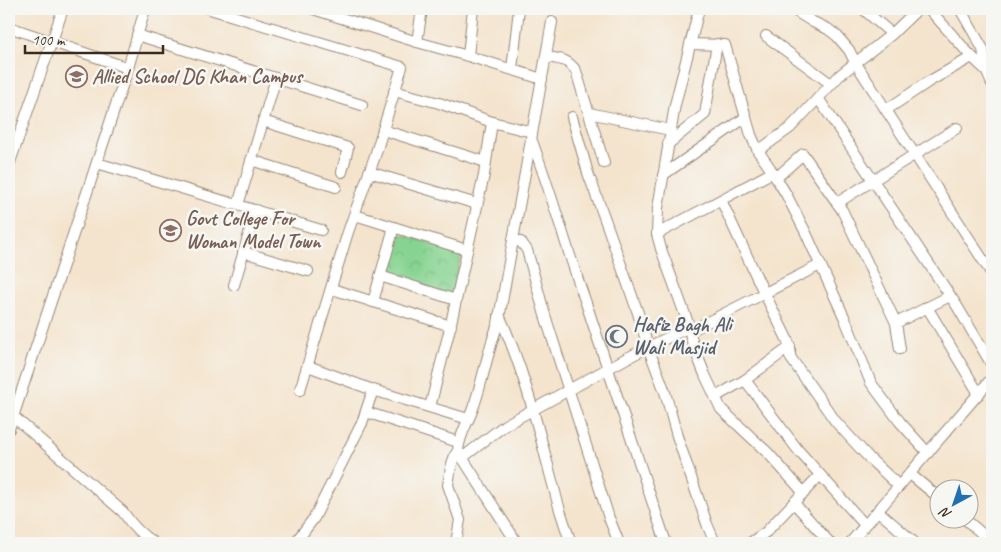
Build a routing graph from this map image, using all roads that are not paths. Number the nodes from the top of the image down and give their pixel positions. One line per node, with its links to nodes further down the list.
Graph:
1 (63, 9): 19 (street)
2 (144, 9): 17 (street)
3 (210, 9): 34 (street)
4 (313, 9): 20 (street)
5 (422, 9): 20 (street)
6 (473, 9): 23 (street)
7 (519, 9): 28 (street)
8 (699, 9): 21 (street)
9 (792, 9): 26 (street)
10 (863, 9): 16 (street)
11 (918, 9): 16 (street)
12 (929, 9): 25 (street)
13 (960, 9): 29 (street)
14 (552, 22): 24 (street)
15 (9, 27): 19 (street)
16 (892, 34): 26 (street)
17 (137, 35): 27 (street); 30 (street)
18 (766, 36): 32 (street)
19 (52, 42): 27 (street); 46 (street)
20 (417, 42): 23 (street)
21 (690, 44): 22 (street); 45 (street)
22 (717, 44): 40 (street); 48 (street)
23 (468, 56): 28 (street)
24 (546, 57): 31 (street); 38 (street)
25 (972, 57): 29 (street); 37 (street)
26 (855, 62): 32 (street); 37 (street)
27 (128, 68): 53 (street)
28 (512, 69): 31 (street)
29 (986, 70): 33 (street)
30 (276, 78): 36 (street); 41 (street)
31 (542, 79): 47 (street)
32 (831, 84): 35 (street)
33 (992, 84)
34 (394, 91): 42 (street); 44 (street)
35 (818, 98): 49 (street); 60 (street)
36 (362, 105)
37 (886, 110): 50 (street)
38 (589, 113): 45 (street); 54 (street)
39 (572, 117): 89 (street)
40 (746, 117): 49 (street); 58 (street)
41 (263, 121): 51 (street); 56 (street)
42 (492, 122): 47 (street); 52 (street)
43 (957, 128): 50 (street)
44 (383, 130): 52 (street); 57 (street)
45 (670, 130): 48 (street)
46 (13, 136): 55 (street)
47 (532, 136): 71 (street); 94 (street)
48 (668, 144): 58 (street)
49 (758, 151): 59 (street)
50 (915, 154): 60 (street); 76 (street)
51 (251, 160): 61 (street); 65 (street)
52 (486, 162): 64 (street)
53 (97, 163): 65 (street); 105 (street)
54 (604, 163)
55 (9, 165)
56 (342, 172)
57 (369, 172): 64 (street); 67 (street)
58 (663, 175): 70 (street)
59 (775, 175): 62 (street); 63 (street); 74 (street)
60 (873, 180): 63 (street); 81 (street)
61 (336, 187)
62 (721, 200): 70 (street); 80 (street)
63 (837, 203): 86 (street)
64 (477, 204): 72 (street)
65 (238, 205): 66 (street)
66 (256, 210): 69 (street); 73 (street)
67 (355, 215): 68 (street); 79 (street)
68 (394, 227): 72 (street); 77 (street)
69 (321, 230)
70 (656, 234): 88 (street)
71 (512, 240): 85 (street); 99 (street)
72 (467, 250): 82 (street)
73 (244, 252): 75 (street); 78 (street)
74 (820, 265): 80 (street); 109 (street)
75 (308, 272)
76 (992, 274)
77 (380, 276): 82 (street); 83 (street)
78 (234, 285)
79 (332, 289): 83 (street); 93 (street)
80 (765, 294): 88 (street); 90 (street)
81 (950, 296): 84 (street); 92 (street)
82 (456, 300): 87 (street)
83 (373, 302): 87 (street)
84 (927, 307): 86 (street); 100 (street)
85 (499, 314): 103 (street); 106 (street)
86 (896, 323): 91 (street)
87 (451, 326): 102 (street)
88 (690, 329): 89 (street); 101 (street)
89 (648, 347): 94 (street); 127 (street)
90 (790, 347): 96 (street); 112 (street)
91 (900, 349)
92 (992, 365)
93 (308, 366): 97 (street); 98 (street)
94 (608, 369): 99 (street); 126 (street)
95 (992, 378): 100 (street)
96 (744, 380): 101 (street); 111 (street)
97 (300, 390)
98 (373, 390): 102 (street); 104 (street)
99 (569, 391): 103 (street); 125 (street)
100 (979, 394): 109 (street)
101 (715, 397): 114 (street)
102 (430, 407): 106 (street)
103 (533, 410): 108 (street); 124 (street)
104 (366, 412): 108 (street); 121 (street)
105 (13, 416): 107 (street); 120 (street)
106 (468, 419): 108 (street)
107 (9, 429)
108 (459, 450): 122 (street); 123 (street)
109 (928, 453): 110 (street)
110 (910, 474): 112 (street); 113 (street)
111 (820, 475): 114 (street); 117 (street)
112 (899, 486): 116 (street)
113 (928, 489)
114 (804, 493): 115 (street)
115 (794, 503): 128 (street); 129 (street)
116 (878, 510): 117 (street); 131 (street)
117 (865, 525): 130 (street)
118 (978, 530): 119 (street)
119 (992, 542)
120 (154, 543)
121 (295, 543)
122 (456, 543)
123 (517, 543)
124 (571, 543)
125 (619, 543)
126 (666, 543)
127 (715, 543)
128 (750, 543)
129 (830, 543)
130 (850, 543)
131 (915, 543)

